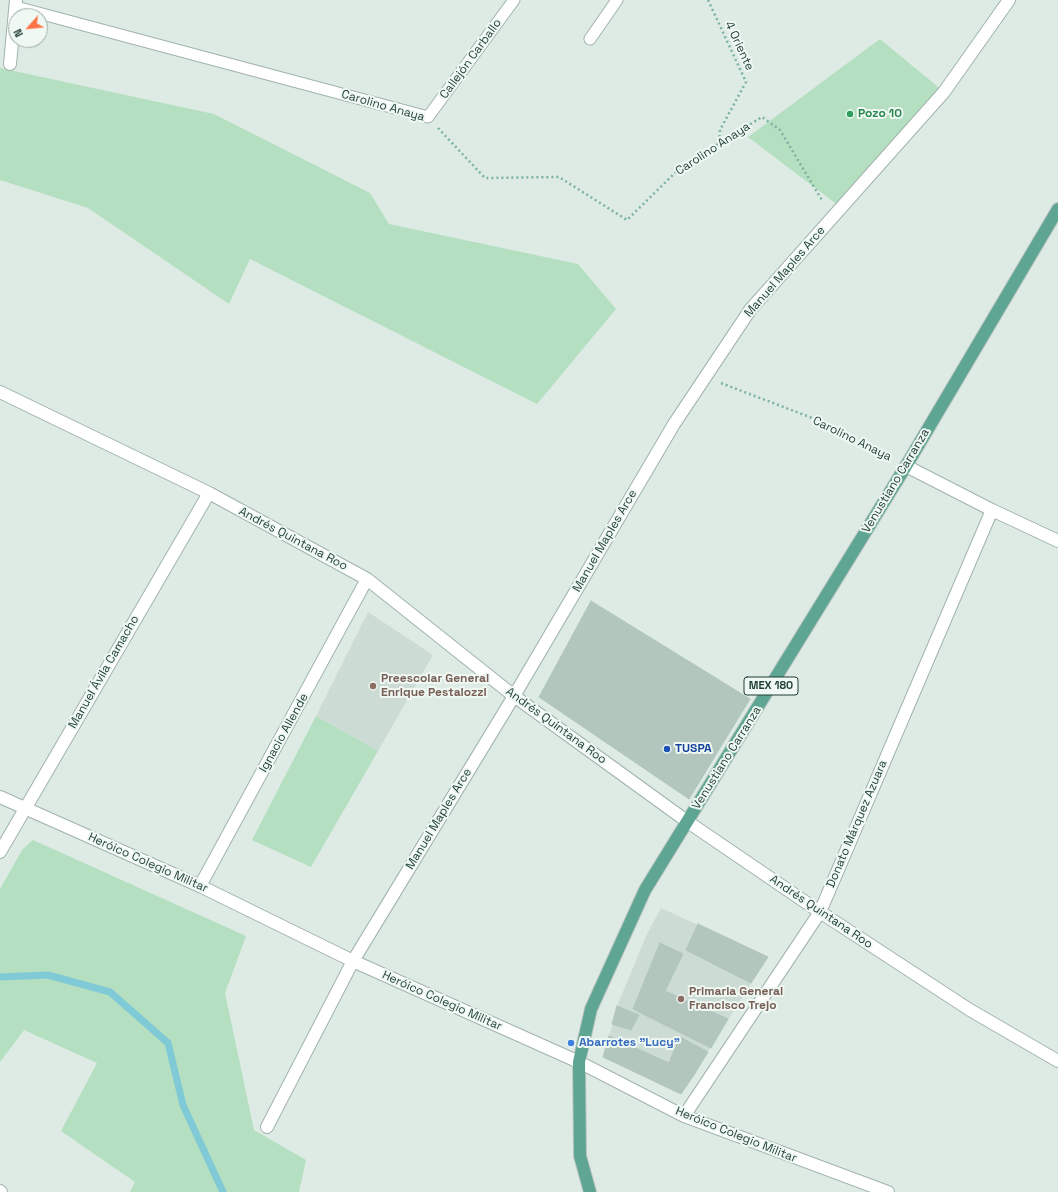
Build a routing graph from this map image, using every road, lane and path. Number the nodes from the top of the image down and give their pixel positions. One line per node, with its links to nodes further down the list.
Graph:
1 (514, 0): 8 (lane, Callejón Carballo)
2 (617, 0): 6 (lane)
3 (708, 0): 9 (path, 4 Oriente)
4 (1009, 0): 11 (street, Manuel Maples Arce)
5 (16, 3): 7 (street); 8 (lane, Carolino Anaya)
6 (590, 39)
7 (10, 64)
8 (428, 117): 9 (path, Carolino Anaya)
9 (719, 144): 11 (path, Carolino Anaya)
10 (1058, 209): 14 (main road, Venustiano Carranza / MEX 180)
11 (832, 217): 12 (street, Manuel Maples Arce)
12 (706, 376): 14 (path, Carolino Anaya); 19 (street, Manuel Maples Arce)
13 (0, 392): 15 (street, Andrés Quintana Roo)
14 (906, 466): 16 (street, Carolino Anaya); 22 (main road, Venustiano Carranza / MEX 180)
15 (209, 493): 18 (street, Andrés Quintana Roo); 21 (street, Manuel Ávila Camacho)
16 (992, 510): 17 (street, Carolino Anaya); 25 (street, Donato Márquez Azuara)
17 (1058, 541)
18 (367, 579): 19 (street, Andrés Quintana Roo); 24 (street, Ignacio Allende)
19 (514, 696): 22 (street, Andrés Quintana Roo); 26 (street, Manuel Maples Arce)
20 (0, 797): 21 (street, Heróico Colegio Militar)
21 (24, 808): 23 (street, Manuel Ávila Camacho); 24 (street, Heróico Colegio Militar)
22 (688, 822): 25 (street, Andrés Quintana Roo); 28 (main road, Venustiano Carranza / MEX 180)
23 (0, 852)
24 (200, 886): 26 (street, Heróico Colegio Militar)
25 (820, 912): 27 (street, Andrés Quintana Roo); 29 (street, Donato Márquez Azuara)
26 (353, 961): 28 (street, Heróico Colegio Militar); 30 (street, Manuel Maples Arce)
27 (1058, 1061)
28 (579, 1062): 29 (street, Heróico Colegio Militar); 31 (main road, Venustiano Carranza / MEX 180)
29 (684, 1116): 32 (street, Heróico Colegio Militar)
30 (267, 1127)
31 (590, 1192)
32 (888, 1192)

